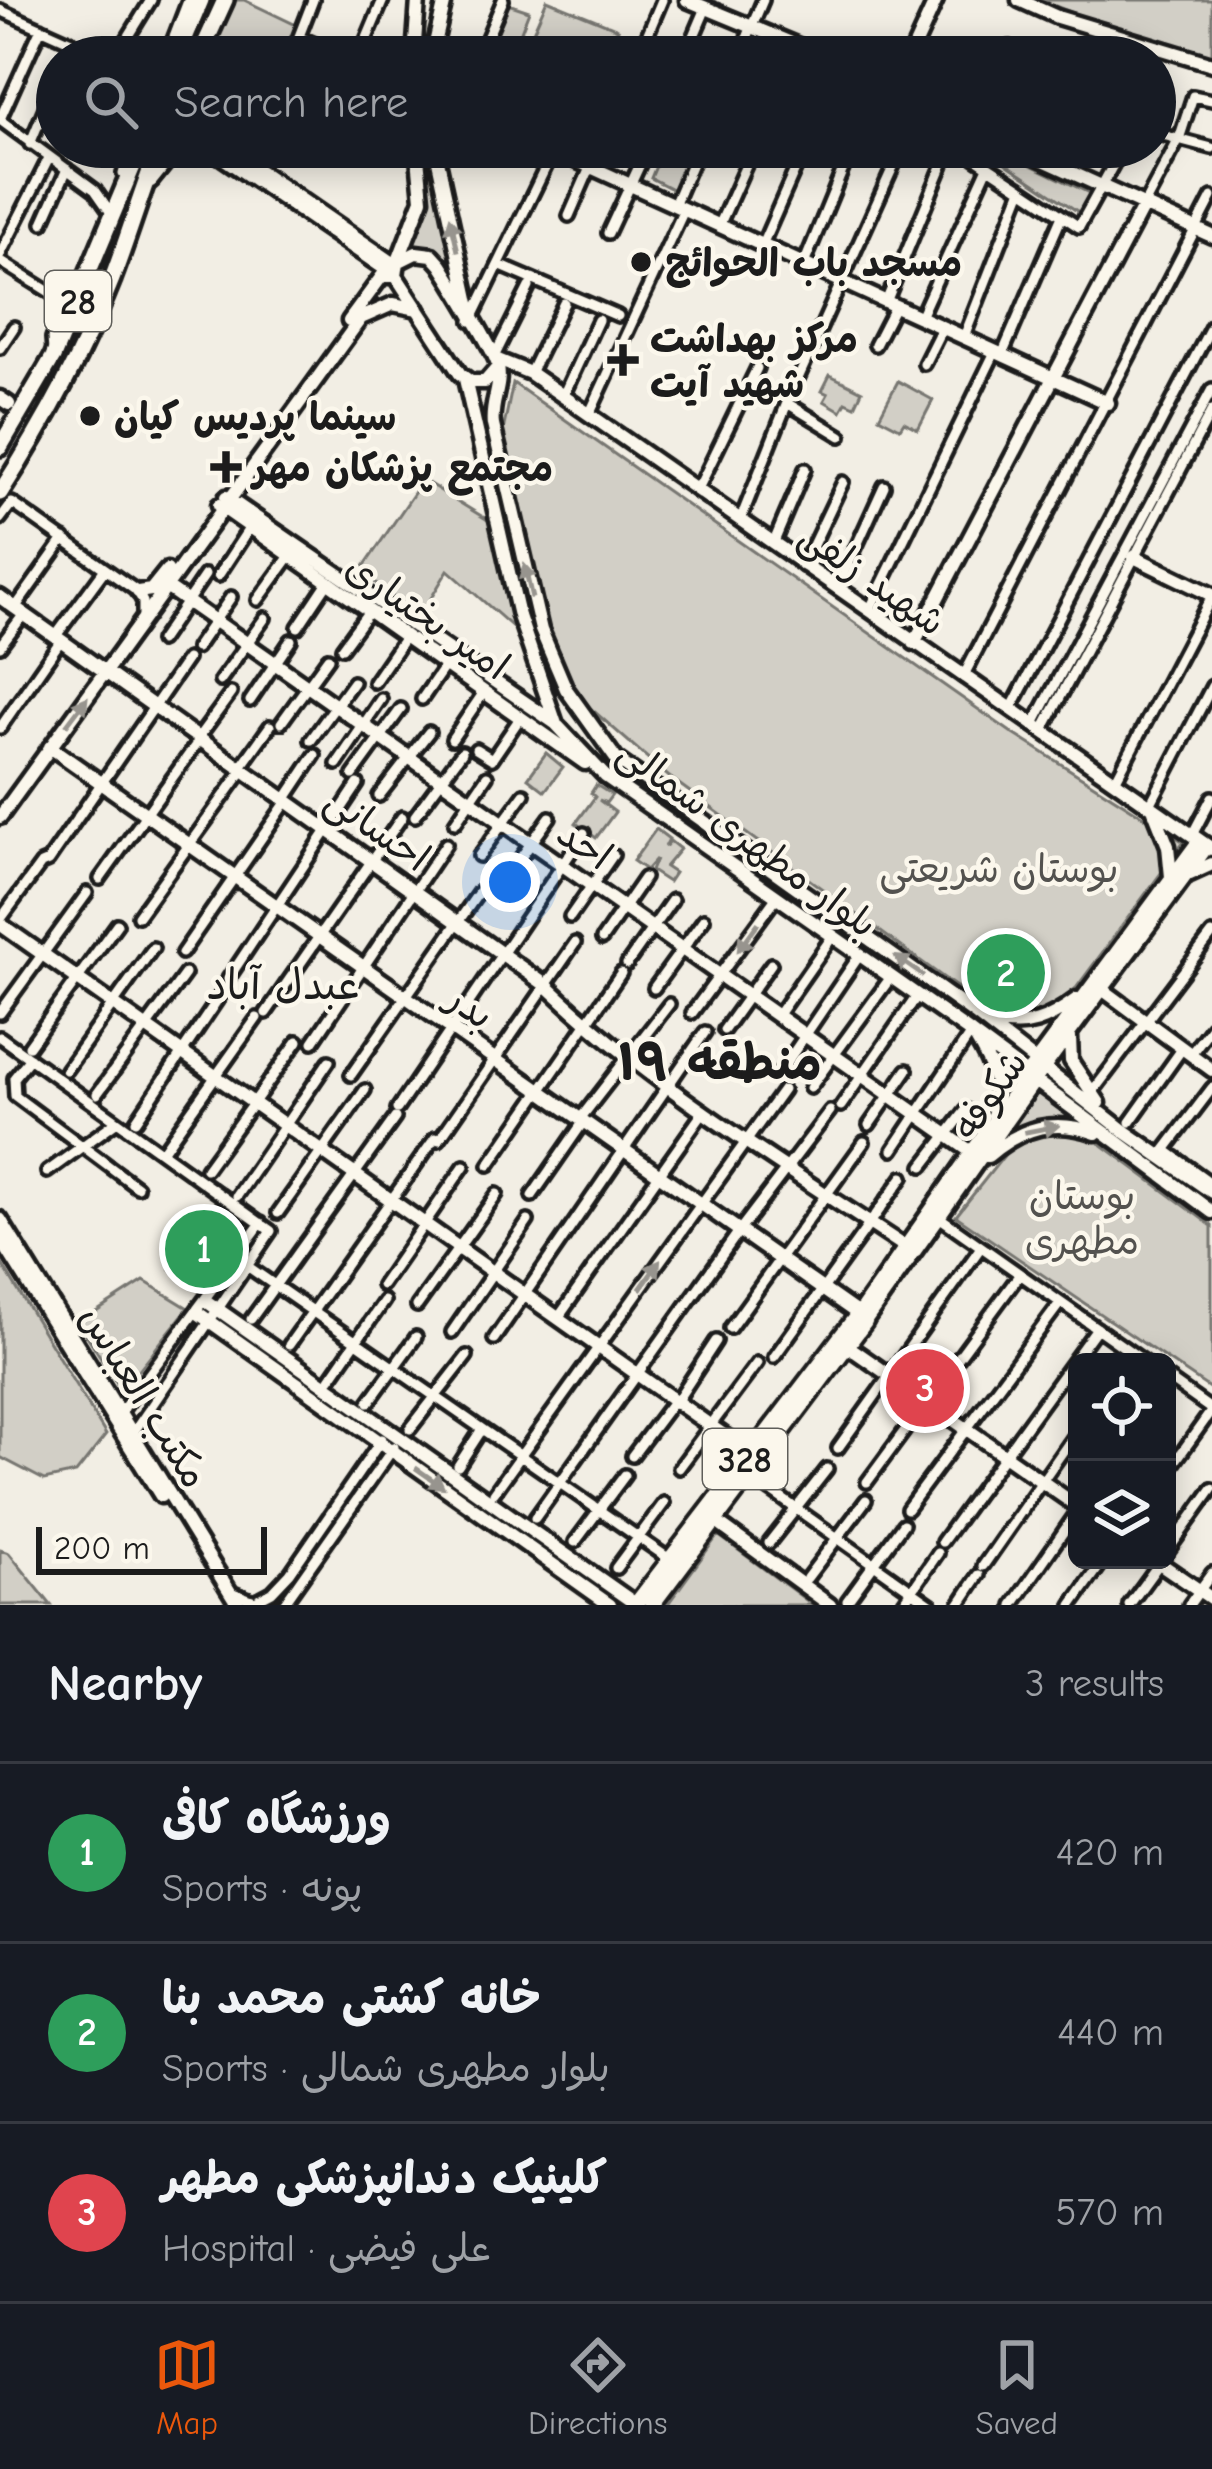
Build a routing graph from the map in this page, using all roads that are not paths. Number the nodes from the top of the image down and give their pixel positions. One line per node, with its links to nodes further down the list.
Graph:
1 (151, 0): 21 (street)
2 (225, 0): 23 (highway)
3 (313, 0): 24 (street)
4 (383, 0): 25 (street)
5 (503, 0): 28 (street)
6 (662, 0): 29 (street)
7 (687, 0): 14 (main road)
8 (763, 0): 17 (street)
9 (936, 0): 33 (main road)
10 (1019, 0): 34 (main road)
11 (190, 2): 22 (highway)
12 (417, 5): 13 (main road); 26 (main road)
13 (444, 6): 27 (main road)
14 (706, 8): 17 (main road); 30 (street)
15 (3, 11): 16 (street); 18 (street)
16 (0, 26)
17 (752, 27): 31 (street); 32 (main road)
18 (41, 28): 19 (street); 20 (street)
19 (37, 36)
20 (59, 36)
21 (129, 36)
22 (177, 36)
23 (209, 36)
24 (302, 36)
25 (368, 36)
26 (415, 36)
27 (437, 36)
28 (488, 36)
29 (647, 36)
30 (695, 36)
31 (748, 36)
32 (768, 36)
33 (920, 36)
34 (1120, 36)
35 (36, 39): 41 (street)
36 (1176, 53): 37 (main road)
37 (1212, 64)
38 (1212, 100): 39 (street)
39 (1188, 110): 40 (street); 44 (street)
40 (1202, 114)
41 (0, 120): 45 (street)
42 (36, 130): 45 (street)
43 (1176, 138): 44 (street)
44 (1179, 139): 46 (street); 48 (street)
45 (30, 144): 47 (street)
46 (1176, 145)
47 (36, 148)
48 (1212, 148)
49 (54, 168): 93 (street)
50 (56, 168): 87 (street)
51 (64, 168): 78 (street)
52 (124, 168): 79 (street)
53 (132, 168): 114 (highway, 28)
54 (151, 168): 80 (highway, 28)
55 (162, 168): 80 (main road)
56 (238, 168): 96 (main road)
57 (260, 168): 96 (main road)
58 (419, 168): 96 (main road)
59 (439, 168): 106 (main road, one-way to 59)
60 (543, 168): 95 (street)
61 (591, 168): 85 (street)
62 (593, 168): 75 (main road)
63 (639, 168): 75 (street)
64 (692, 168): 83 (street)
65 (745, 168): 88 (street)
66 (796, 168): 92 (street)
67 (843, 168): 94 (street)
68 (892, 168): 97 (street)
69 (946, 168): 101 (street)
70 (988, 168): 104 (street)
71 (990, 168): 77 (street)
72 (1062, 168): 76 (main road)
73 (1112, 168): 76 (street)
74 (1164, 168): 82 (street)
75 (632, 185): 83 (main road); 90 (street)
76 (1102, 186): 82 (main road); 86 (street)
77 (1022, 189): 86 (street); 110 (street)
78 (95, 190): 79 (street); 84 (street)
79 (117, 191): 84 (street)
80 (143, 191): 135 (highway, 28)
81 (1212, 197): 89 (street)
82 (1144, 205): 89 (main road); 120 (main road)
83 (679, 207): 88 (main road); 128 (street)
84 (109, 210): 99 (street)
85 (569, 216)
86 (1062, 216): 113 (street)
87 (43, 223)
88 (719, 226): 92 (main road)
89 (1195, 228): 91 (main road); 124 (street)
90 (608, 233)
91 (1212, 236)
92 (762, 245): 94 (main road)
93 (0, 258): 99 (street)
94 (803, 264): 97 (main road)
95 (500, 265): 103 (street); 106 (street)
96 (396, 268): 102 (main road); 106 (main road); 136 (main road)
97 (841, 281): 101 (main road); 123 (street)
98 (529, 287): 115 (street)
99 (64, 300): 114 (street)
100 (564, 303): 118 (street)
101 (891, 304): 104 (main road); 111 (street)
102 (418, 309): 119 (main road); 136 (main road)
103 (618, 316)
104 (920, 317): 109 (main road)
105 (598, 320): 122 (street)
106 (472, 321): 115 (main road)
107 (1212, 325): 192 (street)
108 (14, 327): 112 (street)
109 (942, 328): 110 (main road); 116 (street)
110 (964, 338): 113 (main road)
111 (875, 344)
112 (0, 349)
113 (999, 353): 120 (main road); 159 (street)
114 (53, 357): 130 (highway, 28)
115 (498, 360): 118 (main road, شهید زلفی); 119 (main road); 125 (main road, بلوار مطهری شمالی)
116 (923, 364)
117 (757, 368): 134 (street)
118 (530, 373): 122 (main road, شهید زلفی)
119 (465, 379): 127 (main road, بلوار مطهری شمالی)
120 (1054, 379): 124 (main road); 168 (main road)
121 (1212, 389): 196 (street)
122 (562, 396): 128 (main road, شهید زلفی)
123 (788, 403): 129 (street); 138 (street)
124 (1108, 404): 178 (street)
125 (492, 410): 127 (main road); 289 (main road, بلوار مطهری شمالی, one-way to 125)
126 (1212, 410): 143 (street)
127 (473, 414): 194 (main road, بلوار مطهری شمالی)
128 (589, 415): 134 (main road, شهید زلفی)
129 (841, 436)
130 (0, 447)
131 (805, 469): 141 (street)
132 (843, 482): 144 (street)
133 (884, 486): 150 (street)
134 (697, 491): 138 (main road, شهید زلفی)
135 (6, 498): 137 (street); 140 (street)
136 (225, 502): 139 (main road, امیر بختیاری); 148 (main road, امیر بختیاری); 149 (main road); 151 (main road)
137 (0, 519)
138 (740, 521): 141 (main road, شهید زلفی)
139 (250, 527): 142 (main road, امیر بختیاری); 147 (street)
140 (64, 539): 145 (street); 157 (street)
141 (773, 544): 144 (main road, شهید زلفی)
142 (290, 556): 148 (main road, امیر بختیاری); 155 (street)
143 (1135, 557): 152 (main road); 196 (street)
144 (803, 566): 150 (main road, شهید زلفی)
145 (105, 569): 151 (street); 165 (street)
146 (205, 574): 156 (street)
147 (218, 576)
148 (335, 582): 158 (main road, امیر بختیاری); 163 (street); 175 (main road, امیر بختیاری)
149 (164, 586): 156 (main road, احد); 160 (main road)
150 (837, 590): 159 (main road, شهید زلفی)
151 (138, 592): 160 (street)
152 (1212, 595): 213 (street)
153 (0, 597): 157 (main road, احسانی)
154 (231, 597): 162 (street)
155 (258, 600)
156 (188, 603): 162 (main road, احد); 167 (street)
157 (20, 611): 165 (main road, احسانی); 170 (street)
158 (369, 611): 164 (main road, امیر بختیاری); 172 (street)
159 (868, 611): 168 (main road, شهید زلفی)
160 (142, 618): 177 (main road)
161 (265, 618): 169 (street)
162 (214, 622): 169 (main road, احد); 171 (street)
163 (298, 627)
164 (405, 637): 175 (main road, امیر بختیاری); 181 (street)
165 (58, 638): 177 (main road, احسانی); 197 (street)
166 (291, 640): 176 (street)
167 (160, 641)
168 (914, 643): 178 (main road, شهید زلفی)
169 (248, 645): 176 (main road, احد); 179 (street)
170 (0, 646)
171 (196, 648)
172 (342, 648)
173 (328, 658): 183 (street)
174 (188, 659): 190 (street)
175 (449, 660): 184 (main road, امیر بختیاری); 187 (street); 194 (main road, امیر بختیاری)
176 (275, 664): 183 (main road, احد); 188 (street)
177 (106, 672): 190 (main road, احسانی); 203 (main road, one-way to 177)
178 (964, 677): 192 (main road, شهید زلفی)
179 (220, 681)
180 (353, 682): 189 (street)
181 (374, 682)
182 (1212, 686): 221 (street)
183 (308, 687): 189 (main road, احد); 209 (street)
184 (484, 692): 193 (main road, امیر بختیاری); 201 (street)
185 (231, 693): 200 (street)
186 (381, 699): 195 (street)
187 (422, 699)
188 (250, 700)
189 (335, 706): 195 (main road, احد); 202 (street)
190 (155, 707): 200 (main road, احسانی); 214 (street)
191 (401, 709): 199 (street)
192 (1011, 709): 196 (main road, شهید زلفی)
193 (520, 718): 204 (street); 211 (main road, امیر بختیاری)
194 (556, 724): 211 (main road, بلوار مطهری شمالی)
195 (362, 725): 199 (main road, احد); 208 (street)
196 (1039, 727): 213 (main road, شهید زلفی)
197 (0, 728)
198 (429, 732): 207 (street)
199 (380, 737): 207 (main road, احد); 229 (street)
200 (199, 738): 209 (main road, احسانی); 222 (street)
201 (452, 739)
202 (311, 740)
203 (50, 747): 214 (main road, بدر); 220 (main road)
204 (476, 749)
205 (462, 752): 212 (street)
206 (315, 754): 218 (street)
207 (409, 758): 212 (main road, احد); 216 (street)
208 (337, 764)
209 (242, 769): 218 (main road, احسانی); 234 (street)
210 (488, 776): 219 (street)
211 (605, 776): 249 (main road, بلوار مطهری شمالی)
212 (441, 780): 219 (main road, احد); 225 (street)
213 (1115, 781): 221 (main road, شهید زلفی)
214 (102, 784): 222 (main road, بدر); 256 (street)
215 (524, 794): 228 (street)
216 (379, 796)
217 (1212, 797): 232 (street)
218 (286, 800): 229 (main road, احسانی); 240 (street)
219 (470, 800): 227 (street); 228 (main road, احد)
220 (4, 801): 223 (main road)
221 (1150, 805): 232 (main road, شهید زلفی); 244 (main road)
222 (146, 814): 234 (main road, بدر); 242 (street)
223 (0, 817)
224 (402, 817): 237 (street)
225 (415, 817)
226 (550, 817): 231 (street)
227 (455, 823)
228 (503, 824): 231 (main road, احد); 236 (street)
229 (327, 829): 237 (main road, احسانی); 251 (street)
230 (584, 833): 239 (street)
231 (531, 843): 239 (main road, احد); 243 (street)
232 (1203, 843): 244 (main road, شکوفه / 328)
233 (446, 844): 246 (street)
234 (189, 845): 240 (main road, بدر); 253 (street)
235 (613, 855): 245 (street)
236 (479, 856)
237 (370, 860): 246 (main road, احسانی); 261 (street)
238 (1212, 864): 244 (main road)
239 (562, 865): 245 (main road, احد); 269 (street)
240 (235, 877): 251 (main road, بدر); 268 (street)
241 (644, 878): 252 (street)
242 (100, 880)
243 (504, 881)
244 (1176, 881): 280 (main road, شکوفه / 328)
245 (591, 885): 252 (main road, احد); 254 (street)
246 (415, 891): 257 (main road, احسانی); 272 (street)
247 (479, 892): 257 (street)
248 (87, 893): 267 (street)
249 (776, 898): 262 (main road, بلوار مطهری شمالی); 274 (street, one-way to 274)
250 (672, 900): 259 (street)
251 (276, 905): 261 (main road, بدر); 276 (street)
252 (622, 907): 259 (main road, احد); 263 (street)
253 (138, 916)
254 (570, 917)
255 (704, 919): 266 (street)
256 (0, 922): 267 (main road)
257 (458, 922): 269 (main road, احسانی); 284 (street)
258 (117, 924): 277 (street)
259 (651, 928): 266 (main road, احد); 293 (street)
260 (1212, 934): 292 (street)
261 (320, 936): 272 (main road, بدر); 318 (street)
262 (832, 937): 270 (main road, بلوار مطهری شمالی); 290 (street)
263 (602, 939)
264 (575, 943): 278 (street)
265 (153, 948): 285 (street)
266 (684, 950): 274 (main road, احد); 279 (street)
267 (41, 953): 277 (main road); 287 (street)
268 (182, 953)
269 (502, 953): 278 (main road, احسانی); 296 (street)
270 (859, 956): 275 (main road, بلوار مطهری شمالی); 300 (street)
271 (771, 964): 282 (street)
272 (362, 966): 284 (main road, بدر); 303 (street)
273 (185, 974): 295 (street)
274 (719, 976): 282 (main road, احد); 288 (street)
275 (891, 977): 283 (main road, بلوار مطهری شمالی); 308 (street)
276 (228, 979)
277 (79, 980): 285 (main road); 304 (street)
278 (547, 986): 293 (main road, احسانی); 309 (street)
279 (654, 988)
280 (1095, 990): 289 (main road); 291 (main road, شکوفه / 328); 292 (main road); 311 (main road, شکوفه / 328)
281 (222, 993): 305 (street)
282 (748, 996): 290 (main road, احد); 297 (street)
283 (917, 996): 299 (main road, بلوار مطهری شمالی); 316 (street)
284 (406, 997): 296 (main road, بدر); 317 (street)
285 (113, 1004): 295 (main road); 312 (street)
286 (669, 1004): 307 (street)
287 (0, 1012)
288 (692, 1013)
289 (975, 1014): 311 (main road, بلوار مطهری شمالی)
290 (777, 1016): 300 (main road, احد)
291 (1080, 1019): 311 (main road, شکوفه / 328); 327 (main road)
292 (1146, 1022): 306 (main road); 327 (street)
293 (586, 1024): 307 (main road, احسانی); 324 (street)
294 (1212, 1026): 306 (street)
295 (145, 1027): 305 (main road); 326 (street)
296 (449, 1027): 309 (main road, بدر); 356 (street)
297 (724, 1030)
298 (705, 1032): 320 (street)
299 (971, 1034): 319 (main road, بلوار مطهری شمالی); 332 (street); 339 (main road)
300 (805, 1035): 308 (main road, احد); 315 (street)
301 (0, 1037): 304 (street)
302 (298, 1041): 329 (street)
303 (314, 1042)
304 (30, 1052): 333 (street); 343 (street)
305 (181, 1052): 318 (main road); 334 (street)
306 (1186, 1052): 314 (main road); 338 (street)
307 (627, 1055): 320 (main road, احسانی); 335 (street)
308 (833, 1055): 316 (main road, احد); 321 (street)
309 (494, 1059): 324 (main road, بدر); 365 (street)
310 (329, 1061): 337 (street)
311 (1040, 1064): 319 (main road, شکوفه / 328); 338 (main road, بلوار مطهری شمالی)
312 (66, 1070)
313 (907, 1070): 328 (street)
314 (1212, 1070)
315 (781, 1071)
316 (861, 1075): 328 (main road, احد); 351 (street)
317 (351, 1076)
318 (216, 1077): 329 (main road); 348 (street)
319 (1031, 1077): 338 (main road, بلوار مطهری شمالی); 339 (main road, شکوفه / 328); 353 (main road, شکوفه / 328)
320 (666, 1084): 331 (main road, احسانی); 344 (street)
321 (811, 1088)
322 (1212, 1088): 359 (street)
323 (365, 1090): 346 (street)
324 (539, 1090): 335 (main road, بدر); 349 (street)
325 (783, 1090): 341 (street)
326 (97, 1094)
327 (1091, 1094): 338 (main road)
328 (890, 1095): 332 (main road, احد); 336 (street)
329 (252, 1102): 337 (main road); 354 (street)
330 (966, 1110): 340 (street)
331 (704, 1111): 341 (main road, احسانی); 357 (street)
332 (918, 1115): 340 (main road, احد); 345 (street)
333 (117, 1120): 343 (street); 348 (street)
334 (136, 1120)
335 (582, 1120): 344 (main road, بدر); 364 (street)
336 (869, 1125)
337 (286, 1126): 346 (main road); 363 (street)
338 (1124, 1132): 353 (main road, one-way to 338); 359 (main road); 367 (main road)
339 (983, 1134): 347 (main road, شکوفه / 328)
340 (947, 1135): 347 (main road, احد); 352 (street)
341 (748, 1139): 351 (main road, احسانی); 366 (street)
342 (864, 1142): 362 (street)
343 (82, 1146): 355 (street); 360 (street)
344 (623, 1150): 357 (main road, بدر); 387 (street)
345 (893, 1150)
346 (321, 1151): 356 (main road); 368 (street)
347 (970, 1151): 377 (main road, شکوفه / 328)
348 (162, 1153): 373 (street)
349 (489, 1165)
350 (464, 1166): 374 (street)
351 (786, 1166): 362 (main road, احسانی); 375 (street)
352 (923, 1166)
353 (974, 1168): 369 (main road, شکوفه / 328)
354 (206, 1169)
355 (47, 1172)
356 (354, 1174): 365 (main road); 385 (street)
357 (660, 1175): 366 (main road, بدر); 393 (street)
358 (903, 1177): 372 (street)
359 (1211, 1183)
360 (137, 1187)
361 (497, 1194): 379 (street)
362 (828, 1194): 372 (main road, احسانی); 380 (street)
363 (237, 1196)
364 (532, 1196)
365 (389, 1199): 374 (main road); 392 (street)
366 (700, 1203): 375 (main road, بدر); 404 (street, one-way to 366)
367 (1212, 1212)
368 (278, 1213)
369 (939, 1217): 378 (street); 394 (main road, شکوفه / 328)
370 (0, 1219): 420 (main road, مکتب العباس)
371 (529, 1221): 382 (street)
372 (868, 1222): 377 (main road, احسانی); 386 (street)
373 (261, 1223): 381 (street); 391 (street)
374 (424, 1223): 379 (main road); 384 (street)
375 (739, 1231): 380 (main road, بدر); 412 (street)
376 (0, 1238): 420 (main road, مکتب العباس)
377 (904, 1246): 394 (main road, شکوفه / 328)
378 (981, 1247): 383 (street); 411 (street)
379 (460, 1249): 382 (main road); 390 (street)
380 (778, 1258): 386 (main road, بدر); 396 (street)
381 (250, 1268): 385 (street); 391 (street)
382 (494, 1273): 387 (main road); 398 (street)
383 (1019, 1274): 389 (street); 416 (street)
384 (382, 1285)
385 (276, 1286): 392 (street); 395 (street)
386 (824, 1290): 394 (main road, بدر); 408 (street)
387 (525, 1295): 393 (main road); 400 (street)
388 (384, 1301): 401 (street)
389 (1060, 1303): 397 (street); 422 (street)
390 (417, 1306)
391 (208, 1311): 420 (street); 424 (street); 425 (main road)
392 (313, 1311): 401 (street); 403 (street)
393 (557, 1318): 404 (main road)
394 (861, 1318): 405 (main road, 328); 429 (main road, 328)
395 (251, 1319)
396 (730, 1328)
397 (1097, 1328): 406 (street); 430 (street)
398 (452, 1332)
399 (416, 1336): 410 (street)
400 (494, 1339)
401 (356, 1341): 410 (street); 413 (street)
402 (716, 1341): 417 (street)
403 (289, 1345)
404 (599, 1347): 412 (main road); 428 (street)
405 (849, 1347): 411 (main road); 437 (main road, 328)
406 (1124, 1353)
407 (467, 1356): 415 (street)
408 (774, 1357)
409 (757, 1363): 421 (street)
410 (394, 1368): 415 (street); 418 (street)
411 (887, 1374): 416 (main road); 427 (street)
412 (638, 1375): 417 (main road); 440 (street)
413 (330, 1379)
414 (1176, 1386): 419 (street)
415 (436, 1397): 423 (street); 425 (street)
416 (925, 1400): 422 (main road); 438 (street)
417 (675, 1401): 421 (main road); 431 (street)
418 (369, 1402)
419 (1212, 1410): 432 (street)
420 (117, 1417): 424 (main road, مکتب العباس)
421 (709, 1425): 429 (main road); 434 (street)
422 (964, 1428): 430 (main road); 447 (street)
423 (482, 1429): 428 (street); 433 (street)
424 (130, 1438): 470 (main road, مکتب العباس)
425 (394, 1438): 464 (street); 467 (street); 473 (main road, one-way to 473); 474 (main road)
426 (1068, 1444): 439 (street)
427 (838, 1448)
428 (518, 1454): 440 (street); 442 (street)
429 (749, 1454): 458 (main road, 328)
430 (1003, 1454): 439 (main road); 468 (street)
431 (632, 1456)
432 (1176, 1461)
433 (458, 1466)
434 (679, 1468)
435 (827, 1469): 446 (street)
436 (625, 1474): 448 (street)
437 (750, 1477): 446 (street); 450 (main road, 328)
438 (868, 1482)
439 (1042, 1482): 444 (main road); 479 (street)
440 (560, 1483): 448 (street); 449 (street)
441 (1212, 1489): 455 (street)
442 (494, 1493)
443 (866, 1500): 454 (street)
444 (1068, 1502)
445 (664, 1503): 453 (street)
446 (796, 1509): 454 (street); 457 (street)
447 (907, 1509)
448 (598, 1510): 453 (street); 456 (street)
449 (535, 1518)
450 (715, 1521): 475 (main road, 328); 476 (main road)
451 (1068, 1522): 480 (street)
452 (903, 1524): 459 (street)
453 (639, 1538): 458 (street); 460 (street)
454 (836, 1538): 459 (street); 466 (street)
455 (1176, 1538)
456 (575, 1542)
457 (769, 1543)
458 (668, 1558): 474 (main road, 328)
459 (873, 1564): 468 (street); 471 (street)
460 (616, 1568)
461 (1098, 1569): 481 (street)
462 (1154, 1569): 482 (street)
463 (1174, 1569): 469 (main road)
464 (290, 1573): 467 (street); 470 (street)
465 (1212, 1573): 469 (street)
466 (807, 1578)
467 (300, 1582): 472 (street)
468 (912, 1591): 477 (street); 478 (street)
469 (1206, 1595): 483 (street)
470 (232, 1601)
471 (847, 1601)
472 (283, 1605)
473 (610, 1605)
474 (636, 1605)
475 (652, 1605)
476 (830, 1605)
477 (902, 1605)
478 (932, 1605)
479 (959, 1605)
480 (1012, 1605)
481 (1072, 1605)
482 (1129, 1605)
483 (1189, 1605)

